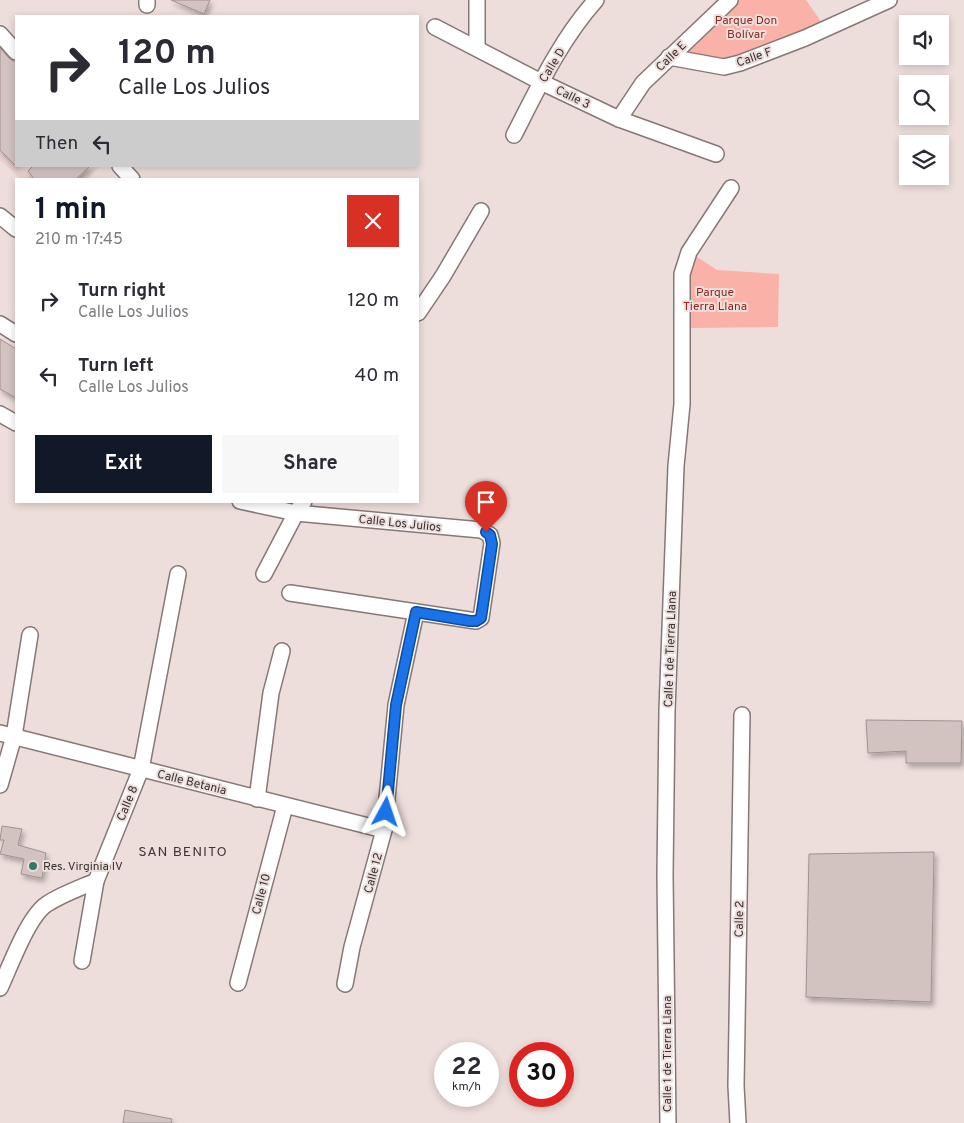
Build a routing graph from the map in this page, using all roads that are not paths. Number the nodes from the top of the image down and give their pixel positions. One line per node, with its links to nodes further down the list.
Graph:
1 (477, 0): 7 (street)
2 (596, 0): 10 (street, Calle D)
3 (730, 0): 9 (street, Calle E)
4 (889, 0): 9 (street, Calle F)
5 (435, 27): 7 (street, Calle 3)
6 (0, 34): 8 (street)
7 (477, 48): 10 (street, Calle 3)
8 (15, 51)
9 (669, 57): 11 (street, Calle E)
10 (541, 82): 11 (street, Calle 3); 12 (street, Calle D)
11 (619, 119): 13 (street, Calle 3)
12 (514, 135)
13 (716, 154)
14 (121, 167): 15 (street)
15 (131, 178)
16 (731, 188): 46 (street, Calle 1 de Tierra Llana)
17 (481, 211): 20 (street)
18 (0, 216): 19 (street)
19 (15, 228)
20 (423, 297): 21 (street)
21 (419, 310)
22 (0, 324): 23 (street)
23 (15, 333)
24 (0, 414): 25 (street)
25 (15, 422)
26 (260, 503): 27 (street, Calle Los Julios)
27 (300, 507): 29 (street); 31 (street, Calle Los Julios)
28 (178, 574): 36 (street, Calle 8)
29 (264, 574)
30 (290, 593): 31 (street, Calle Los Julios)
31 (416, 612): 40 (street, Calle 12)
32 (30, 635): 35 (street)
33 (282, 651): 38 (street)
34 (742, 716): 47 (street, Calle 2)
35 (7, 735): 36 (street, Calle Betania); 37 (street)
36 (141, 769): 38 (street, Calle Betania); 41 (street, Calle 8)
37 (0, 785)
38 (257, 799): 39 (street, Calle Betania)
39 (285, 806): 40 (street, Calle Betania); 43 (street, Calle 10)
40 (384, 830): 44 (street, Calle 12)
41 (96, 880): 42 (street, Calle 8); 45 (street)
42 (82, 960)
43 (238, 983)
44 (345, 984)
45 (0, 988)
46 (668, 1123)
47 (738, 1123)

